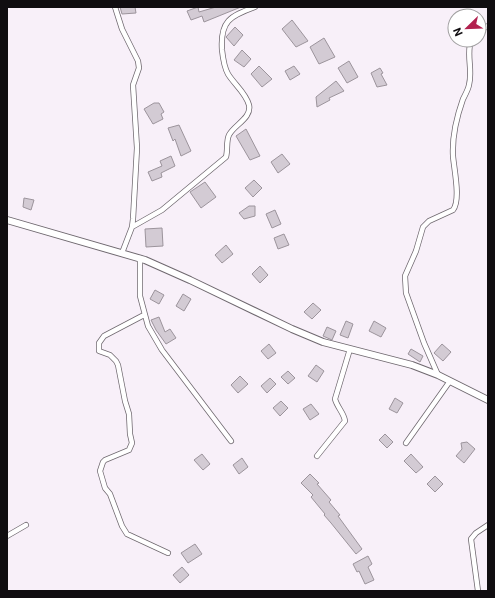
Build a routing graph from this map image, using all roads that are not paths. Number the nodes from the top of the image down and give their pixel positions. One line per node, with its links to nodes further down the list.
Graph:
1 (115, 7): 5 (street)
2 (255, 7): 5 (street)
3 (469, 48): 10 (street)
4 (7, 220): 6 (street)
5 (132, 227): 6 (street)
6 (122, 253): 7 (street)
7 (140, 258): 8 (street); 9 (street)
8 (144, 315): 13 (street); 19 (street)
9 (350, 349): 10 (street); 15 (street)
10 (438, 375): 11 (street)
11 (450, 381): 12 (street); 14 (street)
12 (488, 400)
13 (231, 441)
14 (406, 443)
15 (317, 456)
16 (26, 525): 18 (street)
17 (488, 525): 20 (street)
18 (7, 536)
19 (168, 553)
20 (478, 591)

